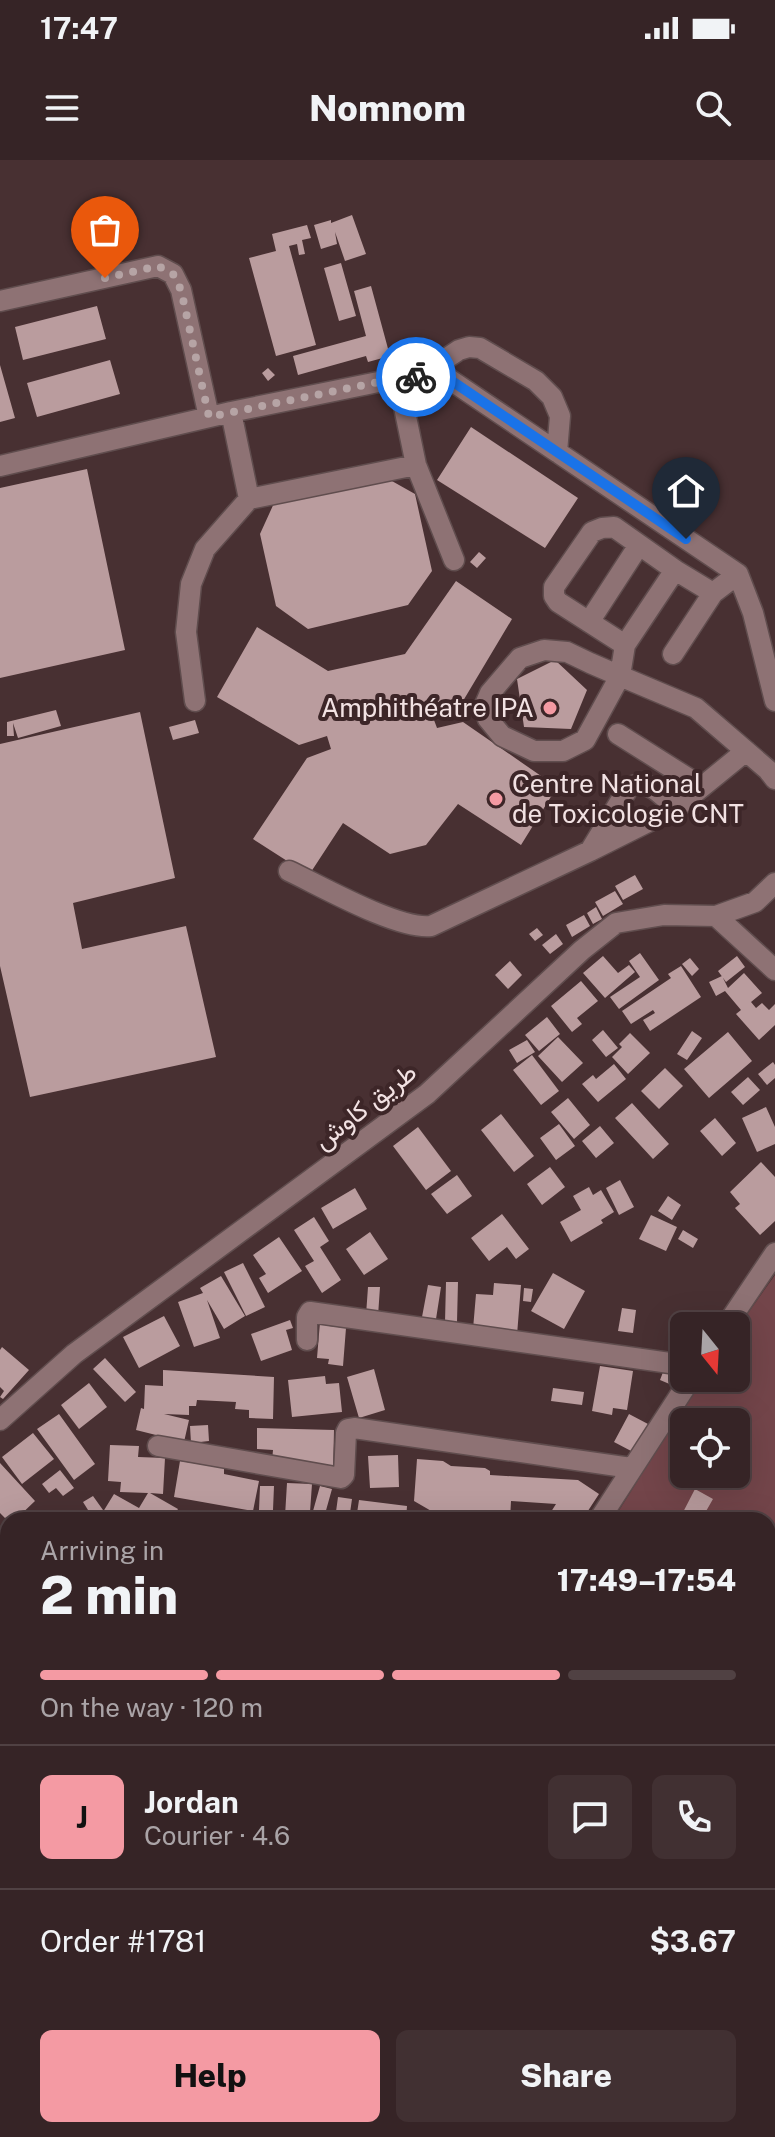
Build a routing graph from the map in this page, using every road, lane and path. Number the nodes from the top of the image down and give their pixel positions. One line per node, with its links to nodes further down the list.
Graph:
1 (0, 301): 5 (street)
2 (441, 362): 6 (street)
3 (398, 378): 4 (street); 6 (street); 7 (street)
4 (231, 412): 5 (street); 9 (street)
5 (209, 417): 8 (street)
6 (557, 452): 13 (street)
7 (416, 465): 9 (street); 11 (street)
8 (0, 466)
9 (249, 499): 19 (street)
10 (639, 545): 12 (street); 15 (street); 15 (street)
11 (454, 560)
12 (675, 570): 14 (street); 16 (street)
13 (738, 574): 14 (street); 20 (street)
14 (713, 593): 17 (street)
15 (589, 622): 16 (street)
16 (625, 645): 18 (street)
17 (673, 654)
18 (620, 676): 18 (street); 22 (street)
19 (195, 701)
20 (775, 701)
21 (618, 734): 24 (street)
22 (746, 751): 23 (street); 24 (street)
23 (775, 779)
24 (702, 787): 25 (street)
25 (676, 808): 26 (street); 26 (street)
26 (590, 851): 27 (street)
27 (289, 871)
28 (775, 883): 29 (street, طريق كاوش)
29 (716, 916): 30 (street); 36 (street, طريق كاوش)
30 (775, 970)
31 (775, 1253): 32 (street)
32 (735, 1312)
33 (307, 1340): 34 (street)
34 (670, 1363)
35 (682, 1392): 38 (street)
36 (0, 1420)
37 (158, 1446): 38 (street)
38 (631, 1468): 39 (street)
39 (604, 1512)

